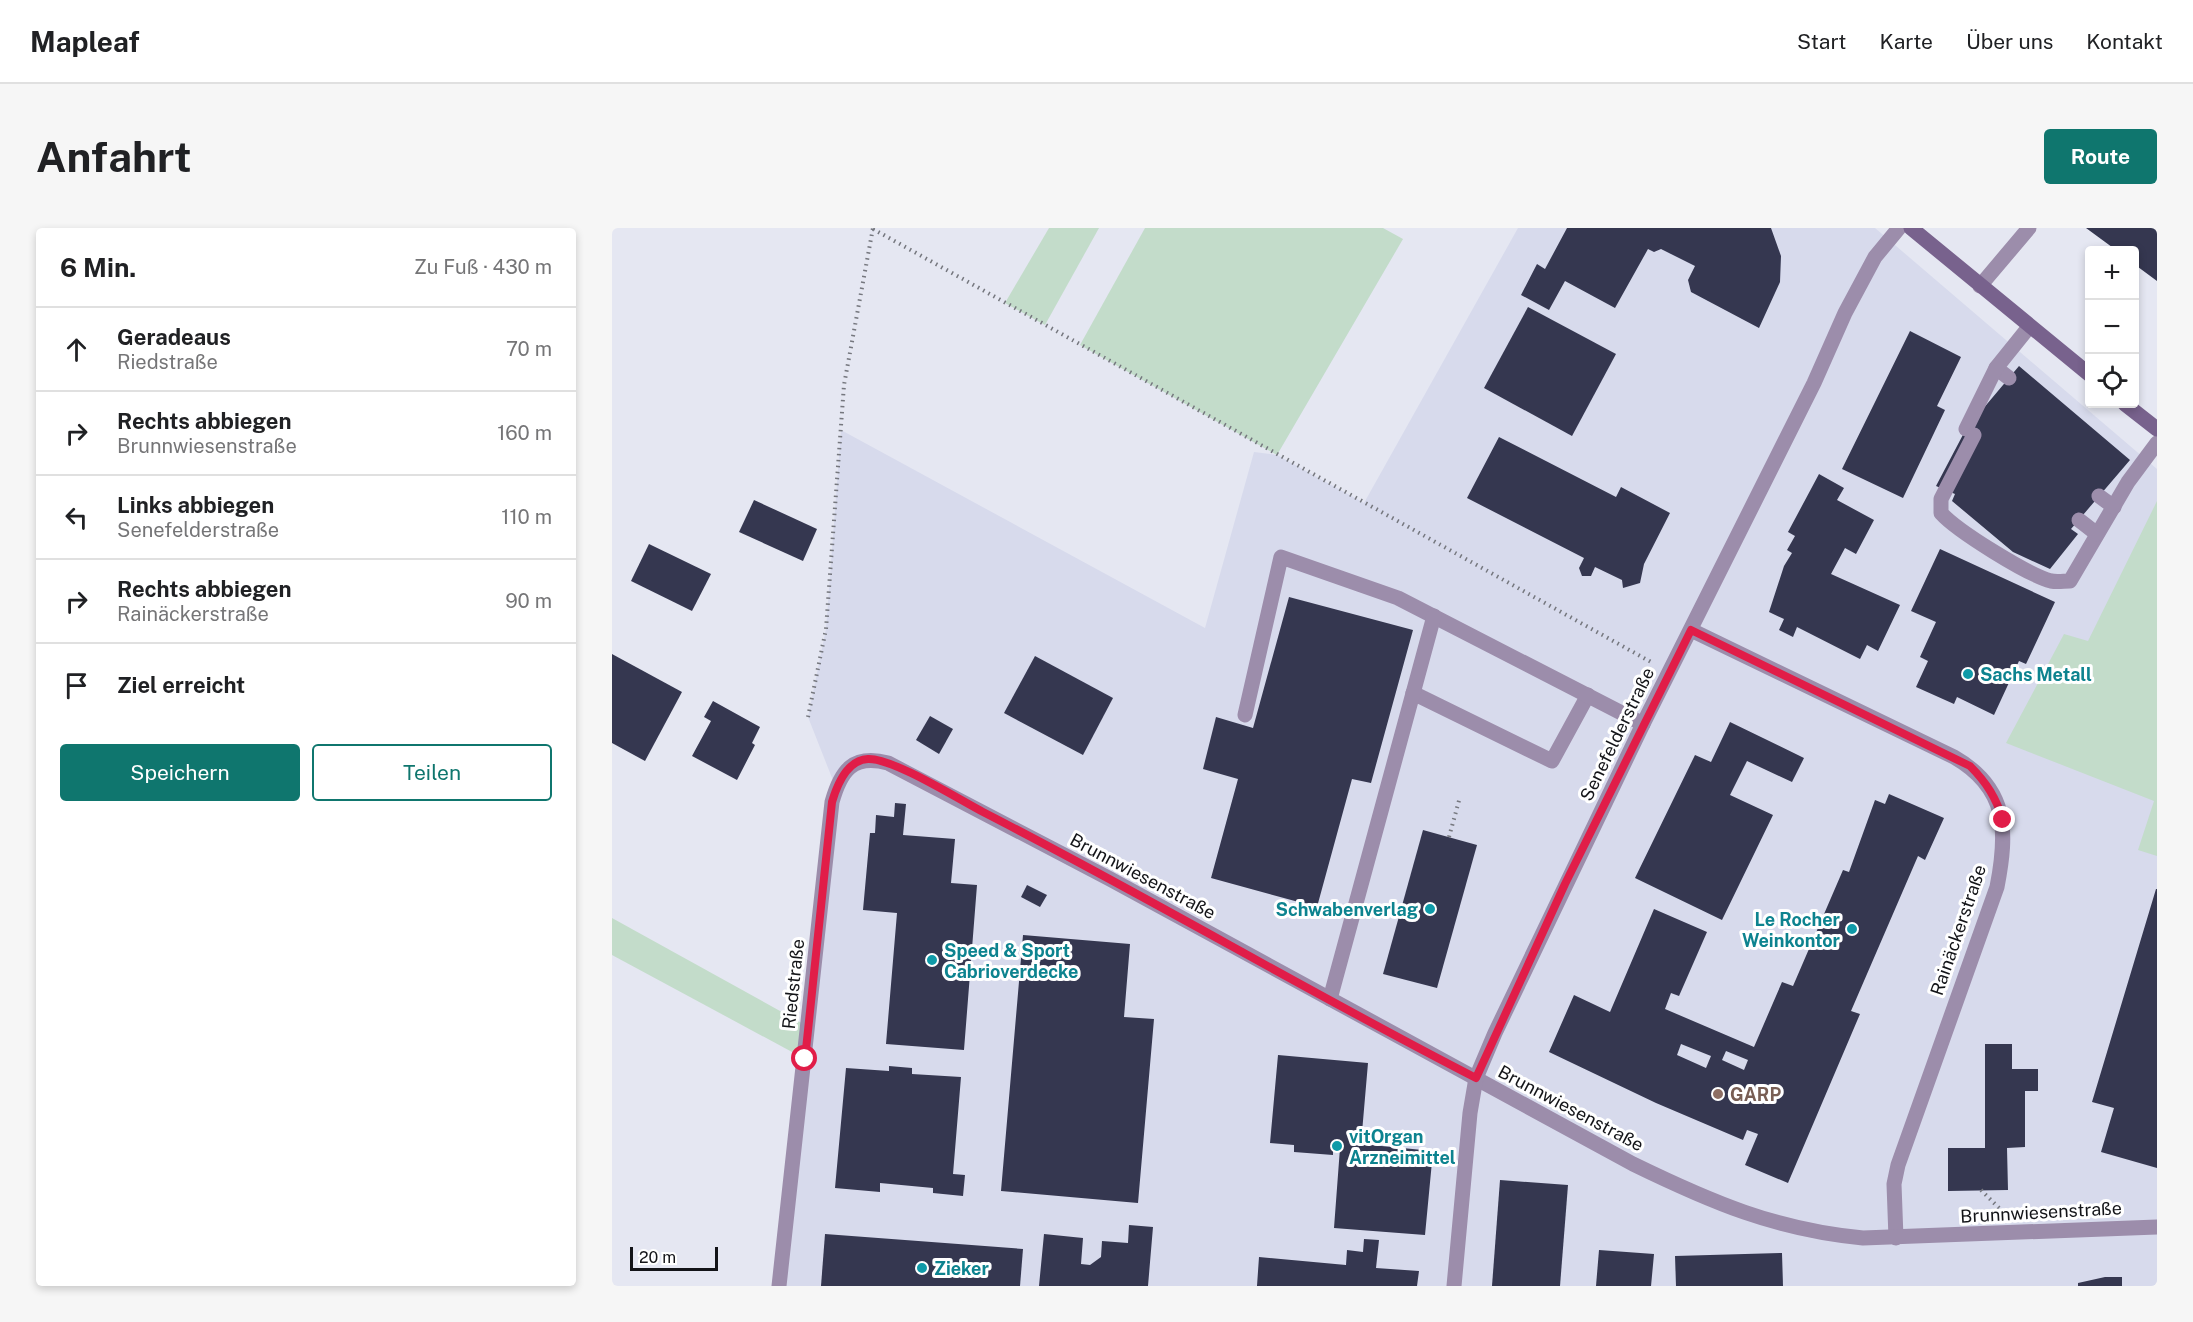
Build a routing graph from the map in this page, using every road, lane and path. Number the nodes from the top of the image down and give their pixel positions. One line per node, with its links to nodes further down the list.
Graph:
1 (1899, 228): 18 (street, Senefelderstraße)
2 (1911, 228): 5 (main road)
3 (2029, 228): 5 (street)
4 (873, 229): 19 (path); 23 (path)
5 (1980, 286): 6 (main road)
6 (2029, 327): 7 (street); 8 (main road)
7 (1996, 368): 9 (street); 16 (street)
8 (2085, 371)
9 (2009, 378)
10 (2130, 408): 11 (main road)
11 (2157, 429)
12 (2157, 443): 14 (street)
13 (2099, 496): 14 (street)
14 (2114, 507): 16 (street)
15 (2079, 520): 16 (street)
16 (2097, 534)
17 (1434, 616): 20 (street); 21 (street); 22 (street)
18 (1691, 630): 19 (street, Senefelderstraße); 33 (street, Rainäckerstraße)
19 (1669, 672): 24 (street, Senefelderstraße)
20 (1413, 693): 21 (street); 28 (street)
21 (1588, 695): 24 (street)
22 (1245, 715)
23 (808, 717)
24 (1643, 724): 29 (street, Senefelderstraße)
25 (854, 764): 28 (street, Brunnwiesenstraße); 34 (street, Riedstraße)
26 (1460, 797): 27 (path)
27 (1449, 837)
28 (1330, 999): 29 (street, Brunnwiesenstraße)
29 (1476, 1078): 33 (street, Brunnwiesenstraße); 35 (street, Senefelderstraße)
30 (1982, 1190): 31 (path)
31 (2005, 1214)
32 (2157, 1227): 33 (street, Brunnwiesenstraße)
33 (1896, 1238)
34 (779, 1286)
35 (1454, 1286)

